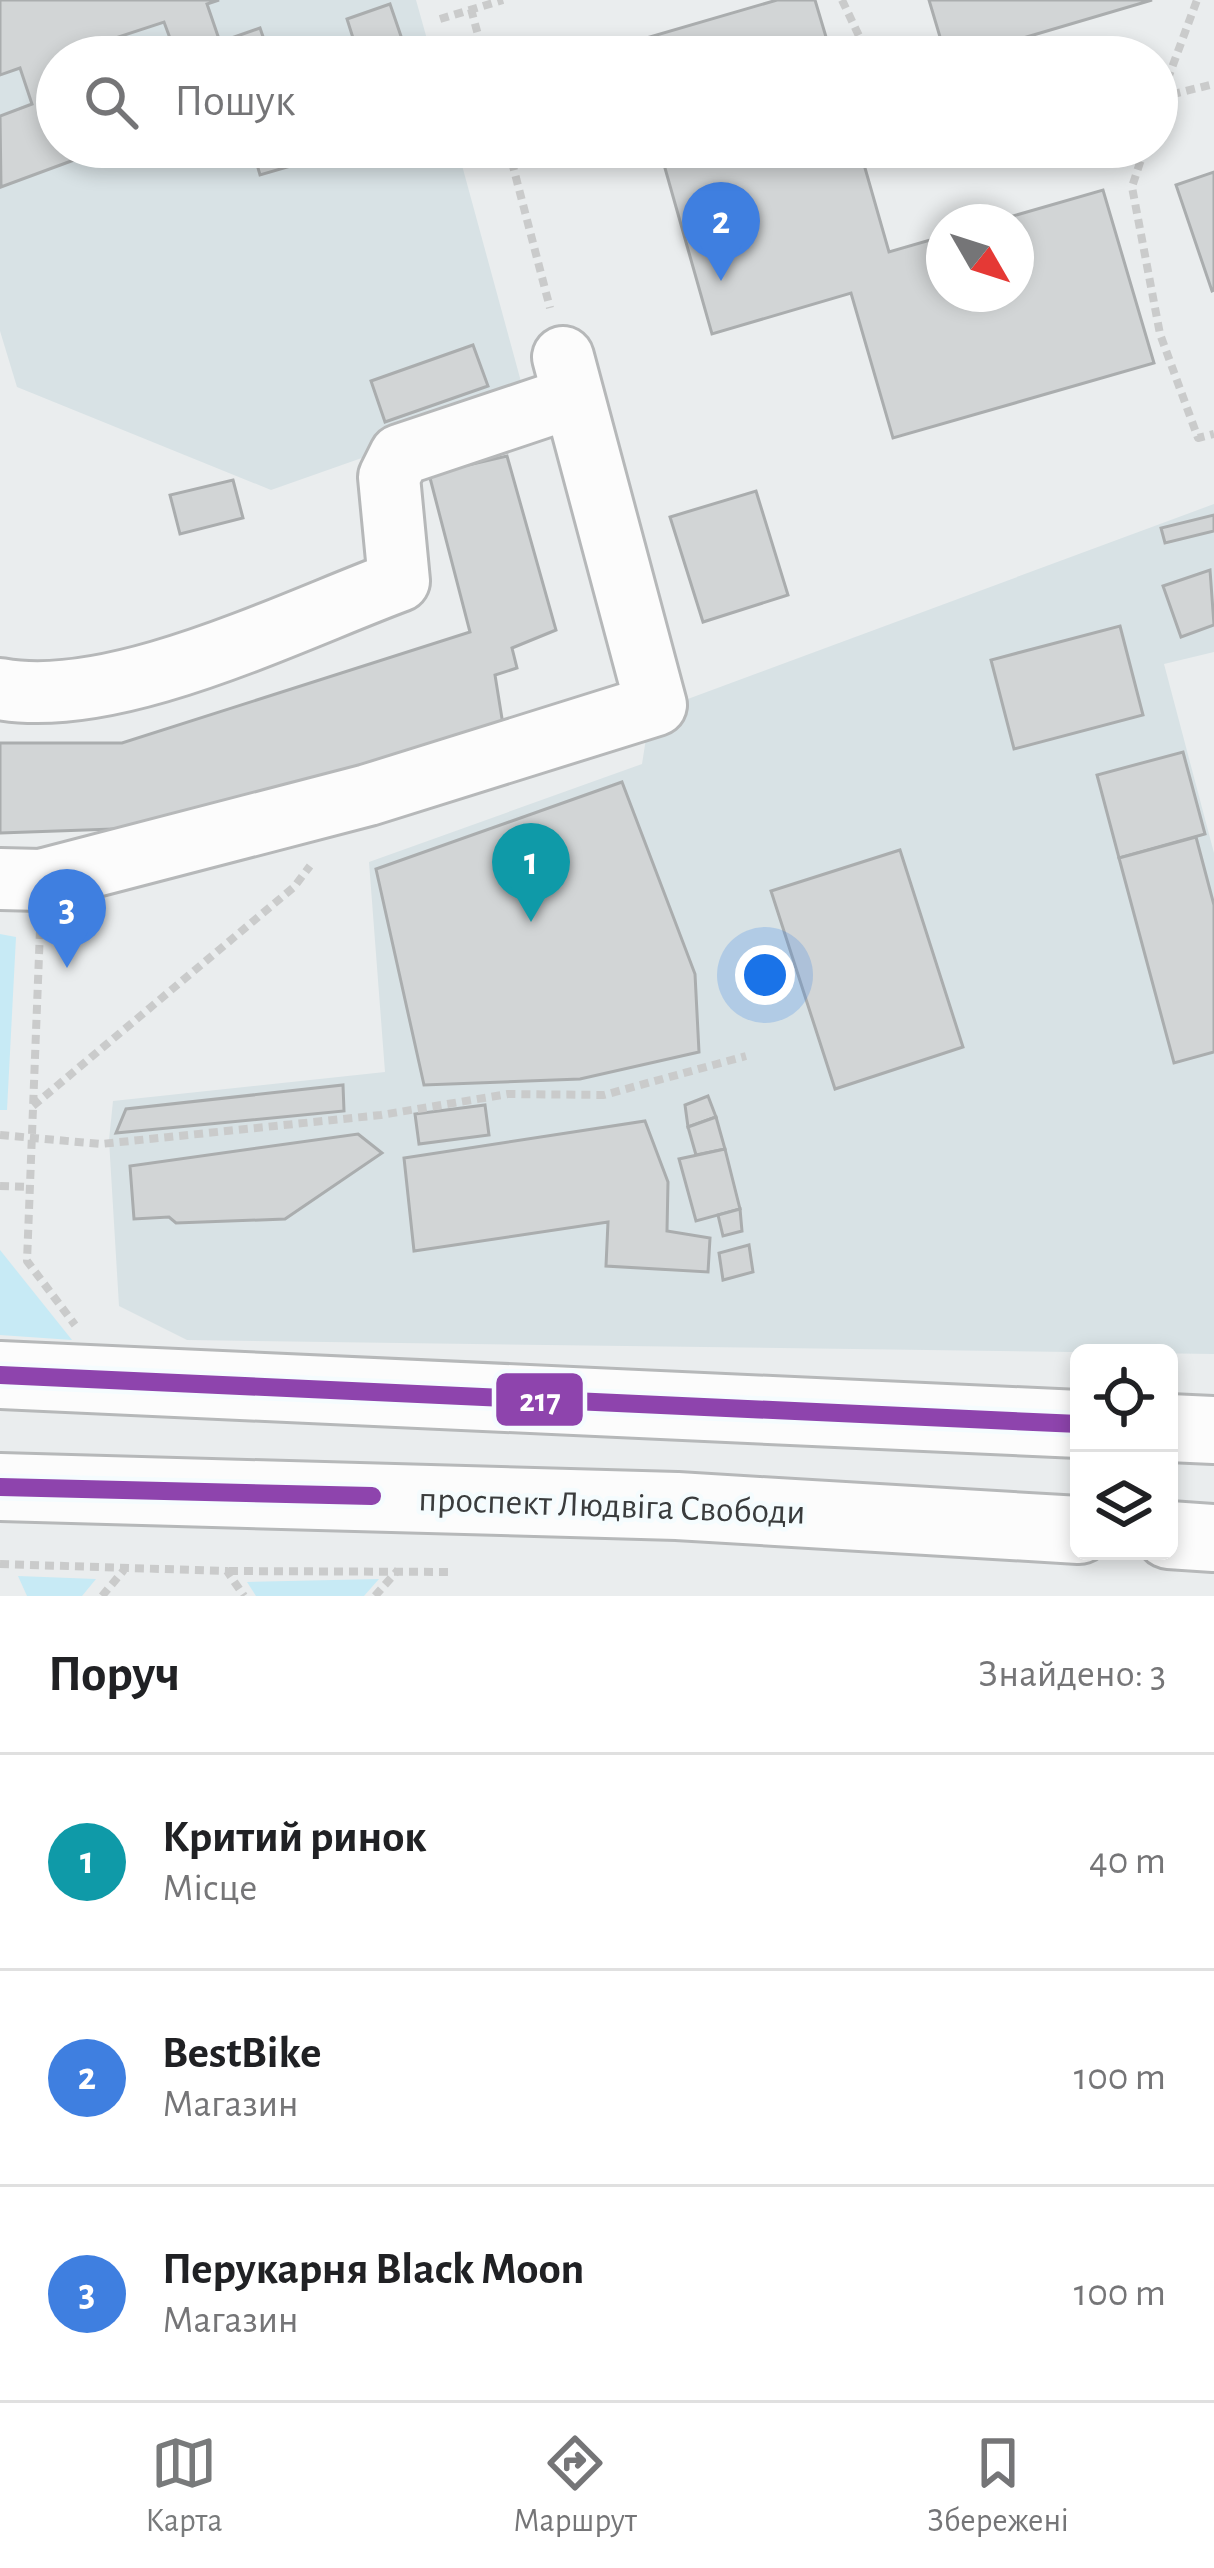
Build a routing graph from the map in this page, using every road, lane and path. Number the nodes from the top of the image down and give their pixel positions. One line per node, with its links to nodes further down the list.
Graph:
1 (503, 0): 4 (path)
2 (842, 0): 7 (path)
3 (1197, 0): 8 (path)
4 (471, 9): 5 (path); 6 (path)
5 (440, 19)
6 (478, 36)
7 (858, 36)
8 (1178, 49)
9 (1214, 84): 10 (path)
10 (1178, 93)
11 (513, 168): 13 (path)
12 (1138, 168): 14 (path)
13 (568, 377): 15 (lane); 16 (lane)
14 (1214, 434)
15 (0, 689)
16 (368, 794): 17 (lane); 19 (path)
17 (21, 880): 19 (path)
18 (746, 1056): 21 (path)
19 (33, 1106): 21 (path)
20 (0, 1135): 21 (path)
21 (32, 1137): 23 (path)
22 (0, 1186): 23 (path)
23 (30, 1187): 24 (path)
24 (97, 1330)
25 (0, 1375): 26 (main road)
26 (1070, 1424)
27 (1178, 1428): 28 (main road)
28 (1214, 1430)
29 (0, 1487): 30 (main road, проспект Людвіга Свободи)
30 (1070, 1528)
31 (1178, 1536): 32 (main road)
32 (1214, 1538)
33 (0, 1564): 34 (path)
34 (126, 1568): 36 (path); 38 (path)
35 (398, 1570): 36 (path); 37 (path); 40 (path)
36 (227, 1571): 39 (path)
37 (454, 1572)
38 (102, 1596)
39 (244, 1596)
40 (375, 1596)

